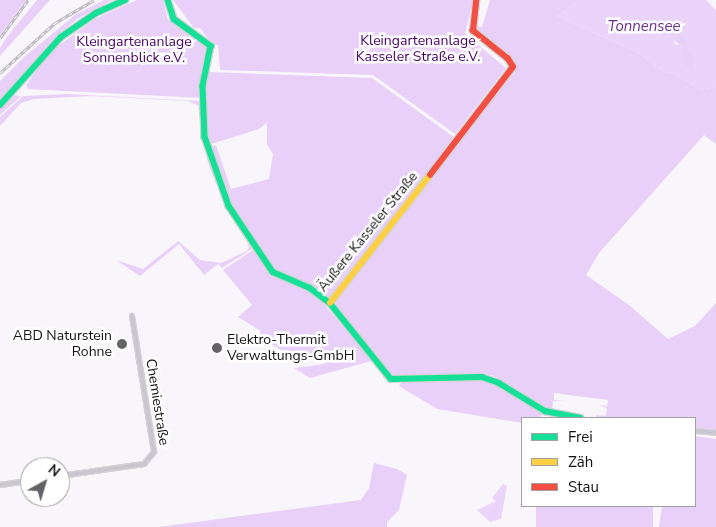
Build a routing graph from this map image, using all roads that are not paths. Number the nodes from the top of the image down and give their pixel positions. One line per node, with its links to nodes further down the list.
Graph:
1 (125, 0): 4 (street)
2 (168, 0): 5 (street, Äußere Kasseler Straße)
3 (476, 0): 5 (street, Äußere Kasseler Straße)
4 (0, 105)
5 (330, 303): 7 (street)
6 (132, 316): 10 (street, Chemiestraße)
7 (575, 417)
8 (696, 431): 9 (street)
9 (716, 434)
10 (70, 475)
11 (20, 482): 12 (street)
12 (0, 485)

